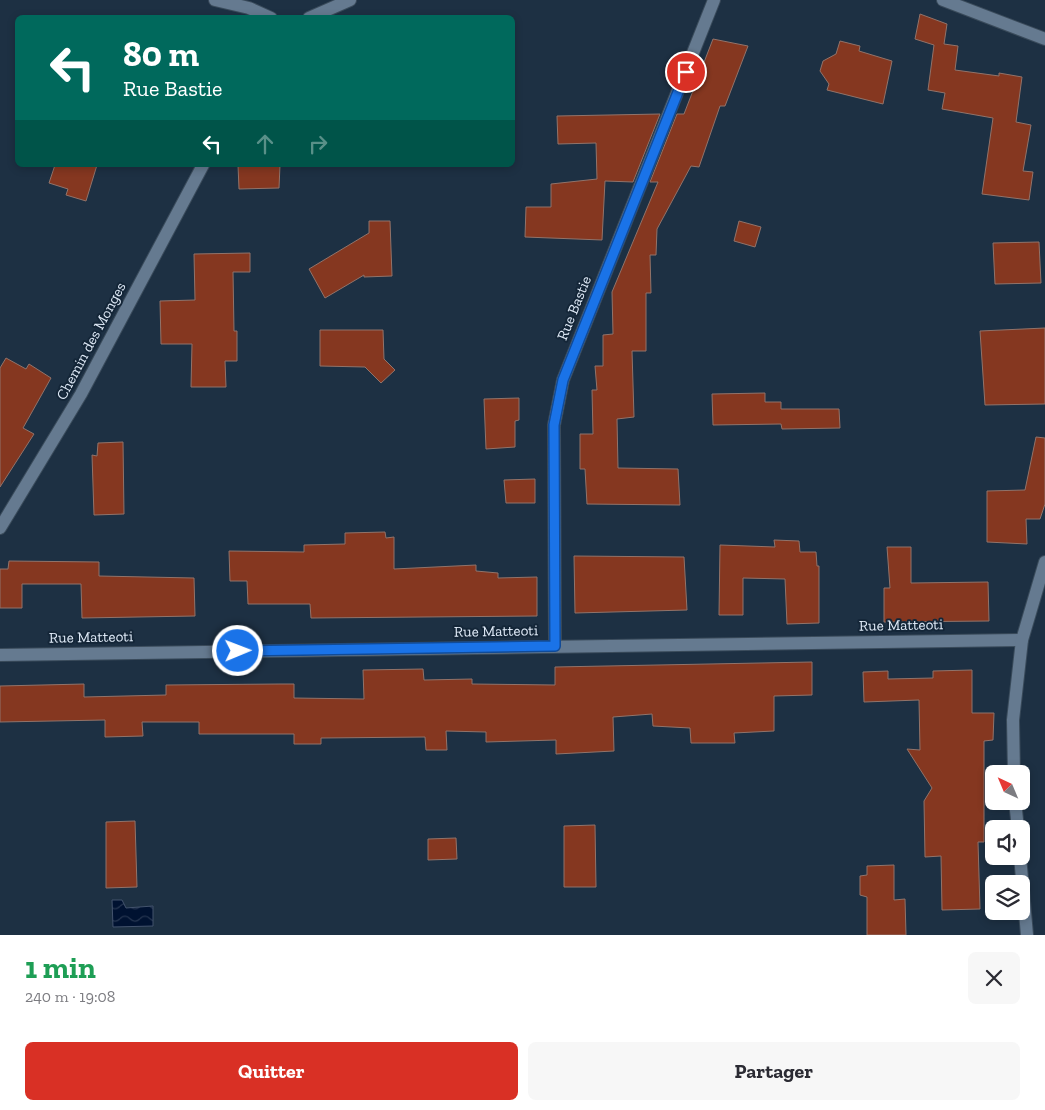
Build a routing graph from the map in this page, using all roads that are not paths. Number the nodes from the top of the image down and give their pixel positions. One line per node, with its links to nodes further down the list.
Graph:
1 (215, 0): 5 (street)
2 (350, 0): 6 (street)
3 (714, 0): 12 (street, Rue Bastie)
4 (943, 0): 7 (street)
5 (264, 15)
6 (316, 15)
7 (1045, 39)
8 (202, 167): 9 (street, Chemin des Monges)
9 (0, 528)
10 (1045, 562): 11 (street)
11 (1022, 640): 12 (street, Rue Matteoti); 14 (street)
12 (555, 646): 13 (street, Rue Matteoti)
13 (0, 655)
14 (1014, 765)
15 (1021, 865): 16 (street)
16 (1028, 935)

